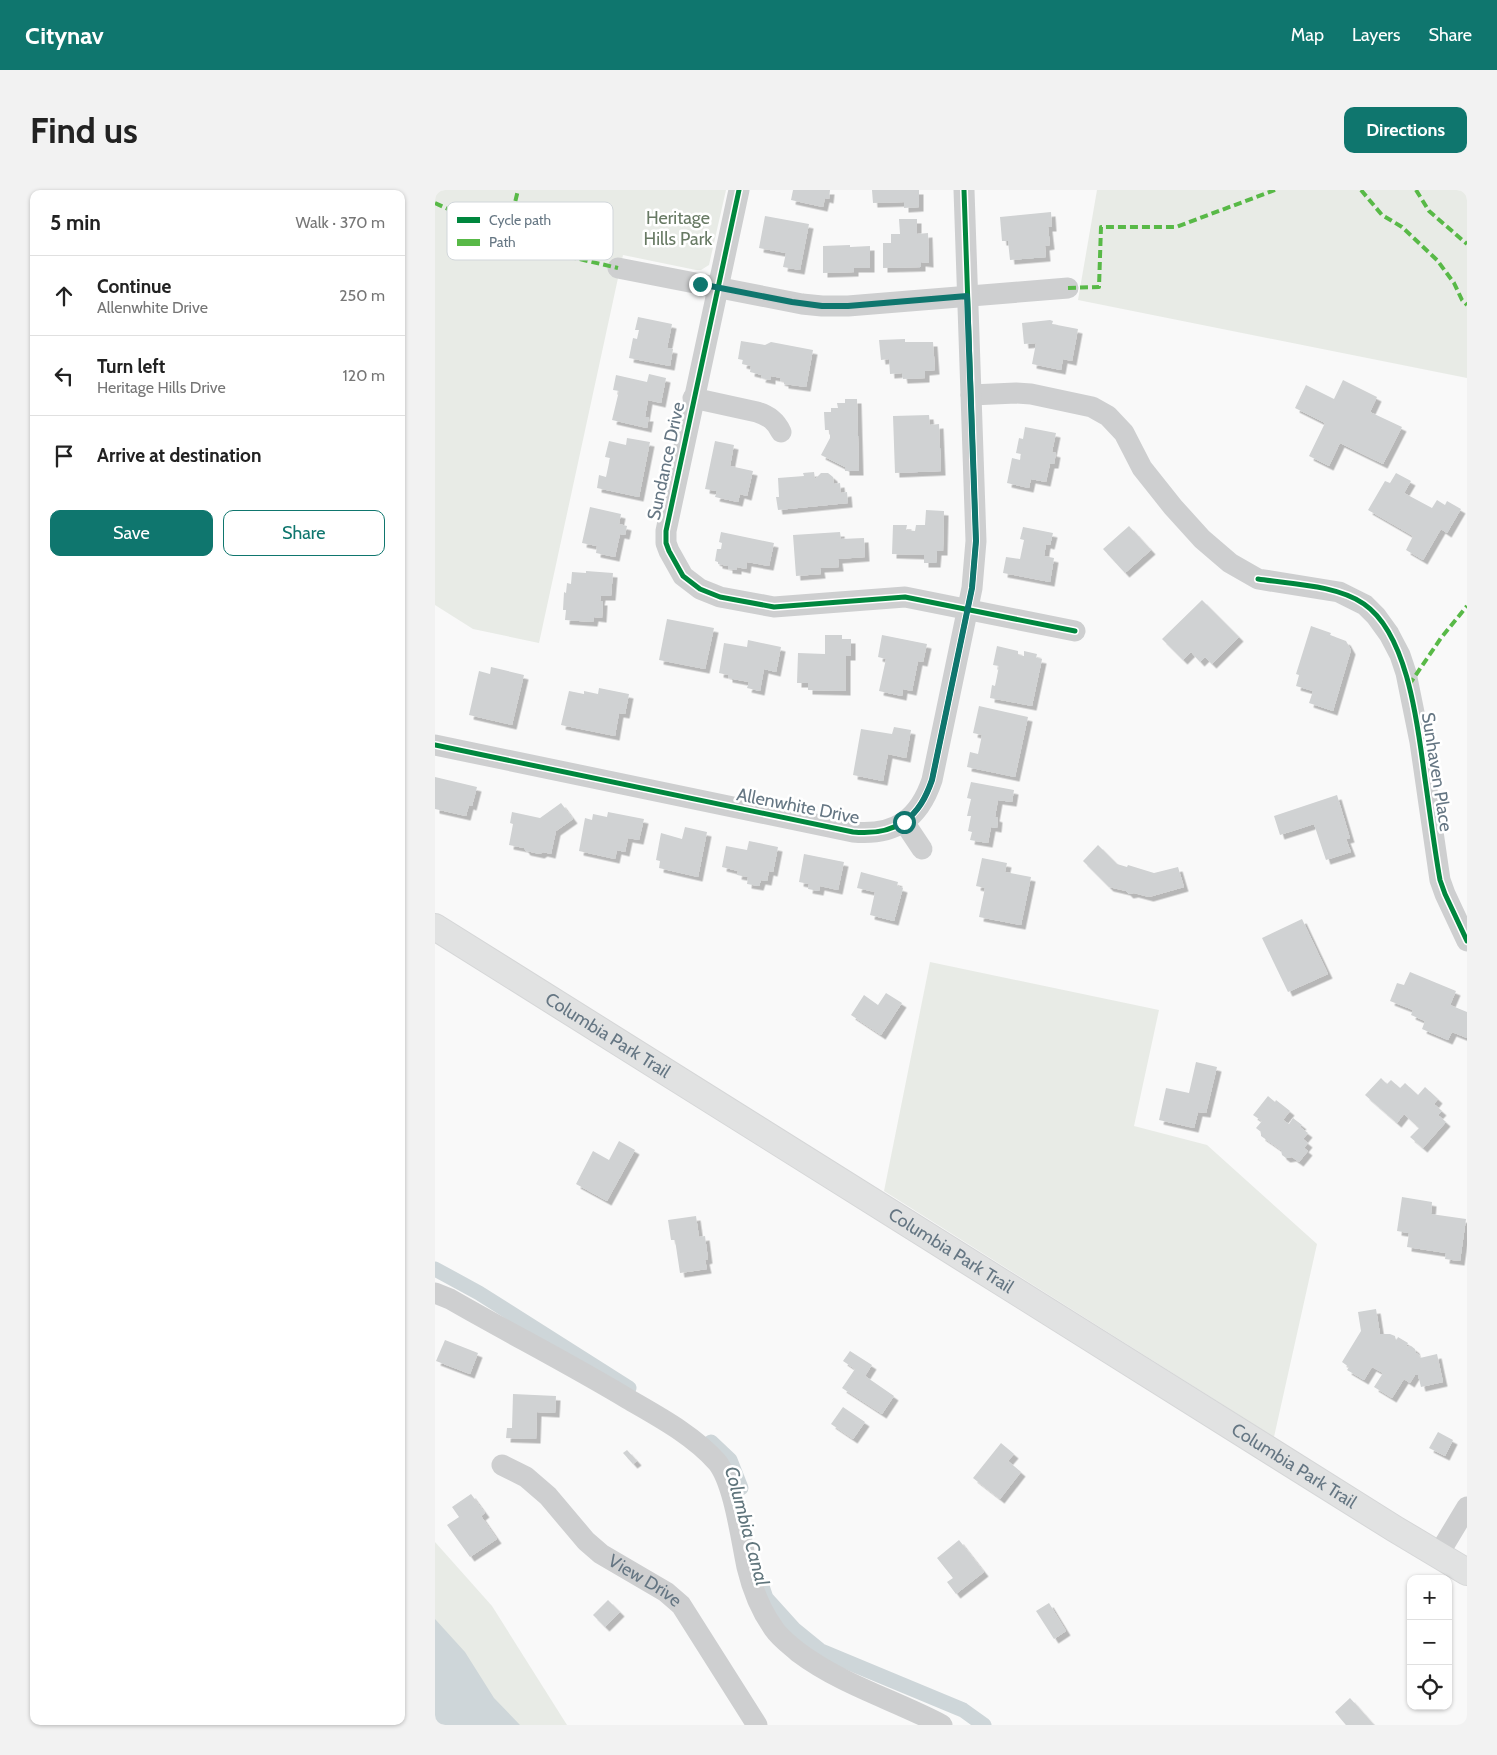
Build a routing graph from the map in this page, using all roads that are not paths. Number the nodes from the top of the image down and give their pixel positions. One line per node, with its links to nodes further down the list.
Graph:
1 (739, 190): 4 (street, Sundance Drive)
2 (965, 190): 6 (street, Allenwhite Drive)
3 (618, 268): 4 (street)
4 (718, 287): 6 (street); 8 (street, Sundance Drive)
5 (1068, 288): 6 (street)
6 (967, 296): 7 (street, Allenwhite Drive)
7 (971, 395): 10 (street, Allenwhite Drive); 16 (street, Sunhaven Place)
8 (693, 398): 9 (street, Sundance Drive); 10 (street, Sundance Drive)
9 (781, 432)
10 (967, 610): 11 (street, Sundance Drive); 13 (street, Allenwhite Drive)
11 (1075, 631)
12 (435, 745): 13 (street, Allenwhite Drive)
13 (904, 822): 14 (street)
14 (922, 849)
15 (435, 927): 20 (main road, Columbia Park Trail)
16 (1467, 941)
17 (435, 1293): 23 (street)
18 (502, 1465): 22 (street, View Drive)
19 (1467, 1507): 20 (street)
20 (1438, 1554): 21 (main road, Columbia Park Trail)
21 (1467, 1572)
22 (757, 1725)
23 (943, 1725)

